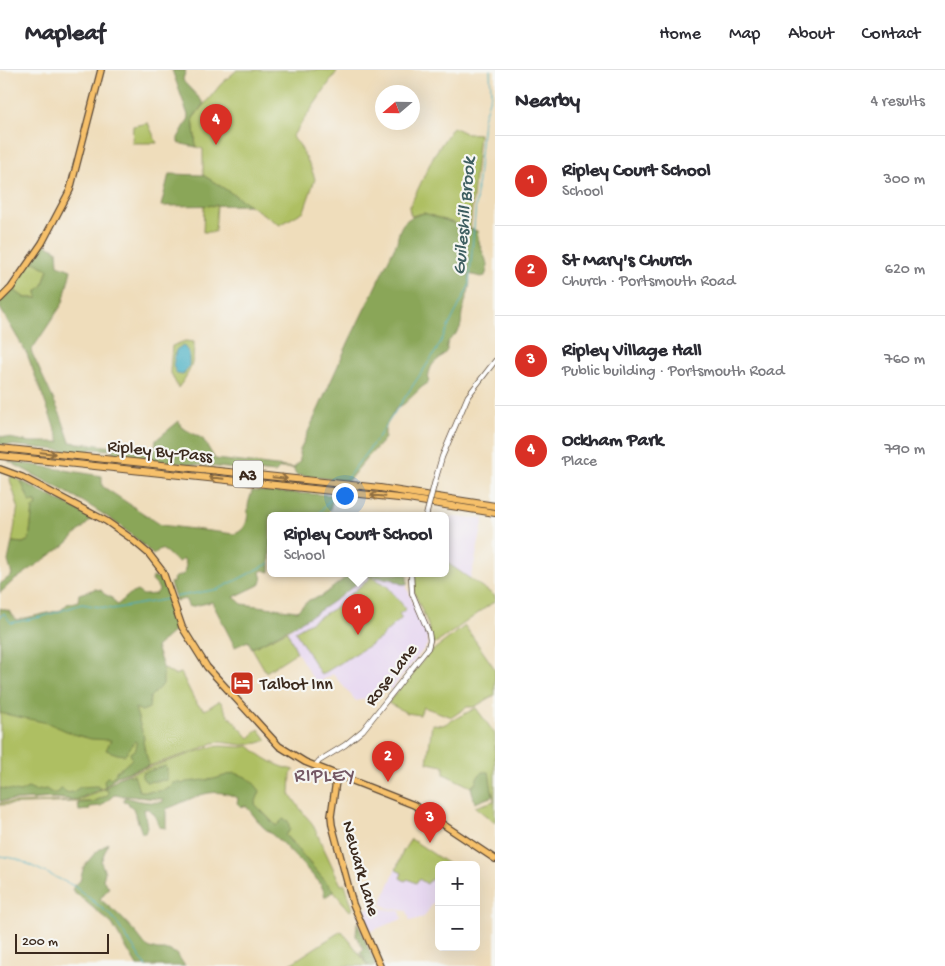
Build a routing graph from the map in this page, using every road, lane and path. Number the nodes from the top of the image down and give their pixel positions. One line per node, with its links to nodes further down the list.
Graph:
1 (101, 70): 2 (main road)
2 (0, 299)
3 (495, 361): 8 (street, bridge)
4 (0, 448): 7 (highway, Ripley By-Pass / A3, one-way to 7)
5 (0, 456): 9 (highway, Ripley By-Pass / A3, one-way to 5)
6 (0, 469): 11 (main road)
7 (495, 505)
8 (427, 512)
9 (495, 513)
10 (411, 577): 11 (street, Rose Lane)
11 (315, 766): 12 (main road)
12 (337, 774): 13 (main road); 14 (main road, Newark Lane)
13 (495, 859)
14 (380, 966)

